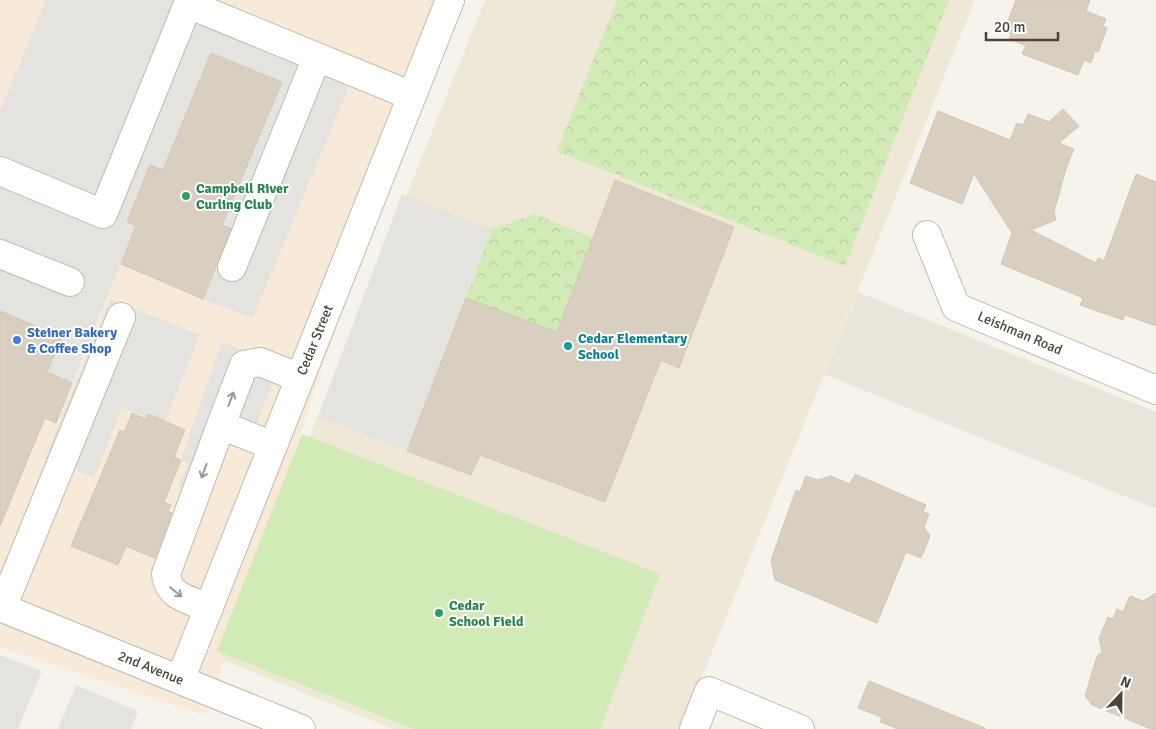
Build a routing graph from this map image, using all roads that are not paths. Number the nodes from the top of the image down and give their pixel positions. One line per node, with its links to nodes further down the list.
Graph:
1 (450, 0): 3 (street, Cedar Street)
2 (317, 57): 3 (street); 4 (street); 7 (street)
3 (412, 96): 10 (street, Cedar Street)
4 (0, 171)
5 (927, 235): 11 (street, Leishman Road)
6 (0, 254): 8 (street)
7 (232, 266)
8 (70, 282)
9 (121, 317): 14 (street)
10 (300, 378): 12 (street, one-way to 10); 13 (street, Cedar Street)
11 (1156, 390)
12 (221, 426): 13 (street); 15 (street, one-way to 15)
13 (273, 446): 15 (street, Cedar Street)
14 (1, 607): 16 (street, 2nd Avenue)
15 (209, 608): 16 (street, Cedar Street)
16 (180, 680): 17 (street, 2nd Avenue)
17 (301, 729)
18 (694, 729): 19 (street)
19 (800, 729)

